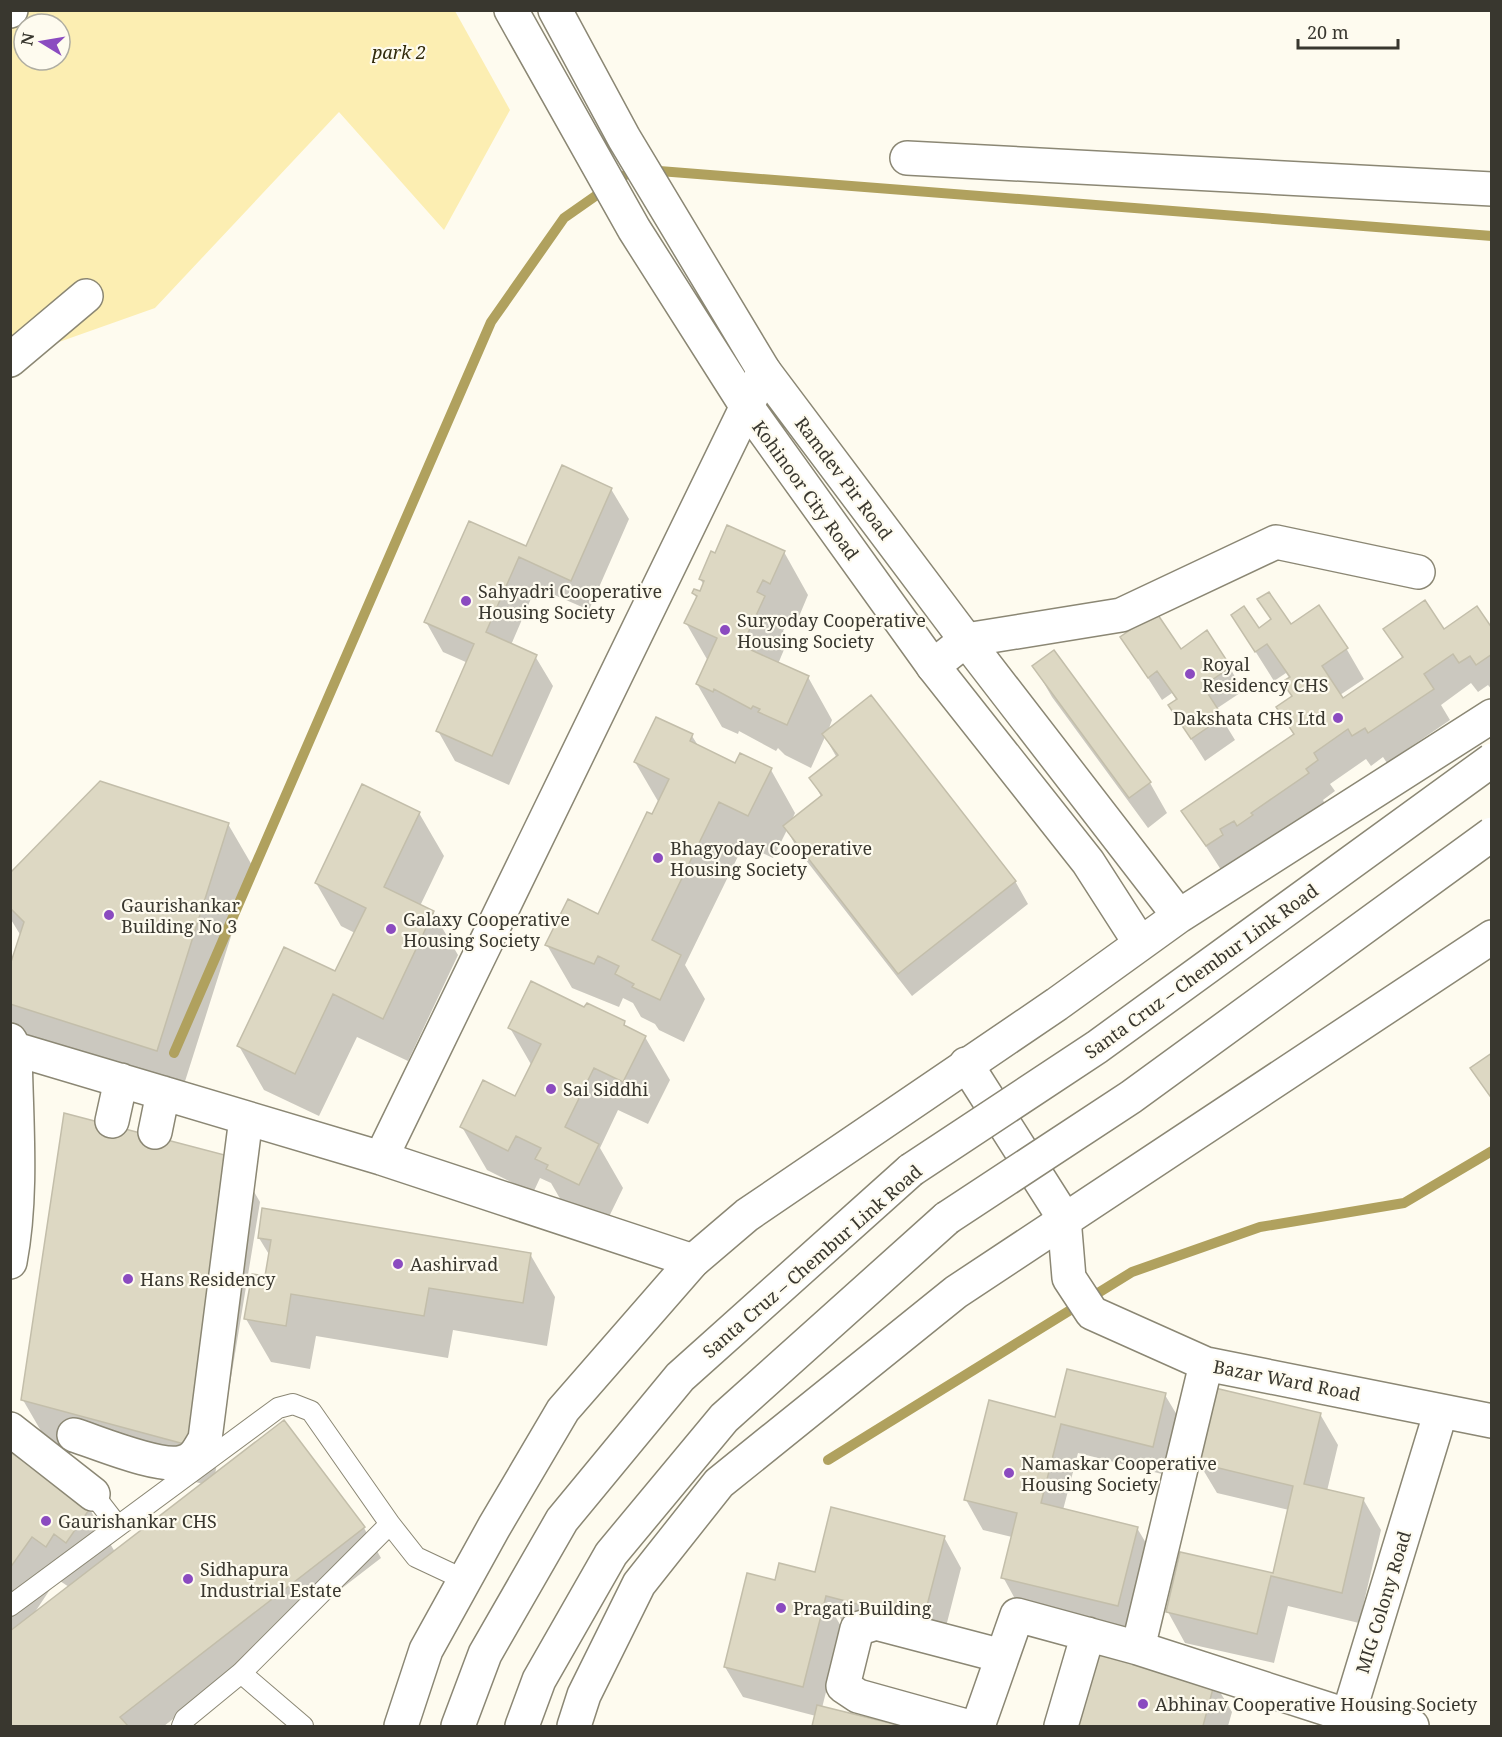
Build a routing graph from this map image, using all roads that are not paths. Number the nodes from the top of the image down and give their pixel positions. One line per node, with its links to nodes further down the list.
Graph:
1 (511, 10): 6 (main road, Kohinoor City Road)
2 (555, 10): 5 (main road, Ramdev Pir Road)
3 (907, 158): 4 (main road)
4 (1491, 189)
5 (666, 208): 6 (main road); 9 (main road, Ramdev Pir Road)
6 (634, 229): 10 (main road, Kohinoor City Road)
7 (86, 296): 8 (main road)
8 (10, 360)
9 (764, 371): 10 (main road); 12 (main road, Ramdev Pir Road)
10 (747, 407): 13 (main road, Kohinoor City Road); 29 (main road)
11 (1418, 572): 12 (main road)
12 (966, 640): 13 (main road); 17 (main road, Ramdev Pir Road)
13 (933, 666): 19 (main road, Kohinoor City Road)
14 (1491, 716): 17 (main road)
15 (1491, 760): 50 (main road, Santa Cruz – Chembur Link Road, bridge)
16 (1491, 834): 51 (main road, bridge)
17 (1179, 916): 19 (main road)
18 (1491, 937): 30 (main road)
19 (1140, 943): 21 (main road)
20 (13, 1045): 22 (main road); 28 (main road)
21 (966, 1064): 30 (main road); 32 (main road)
22 (121, 1080): 23 (main road); 25 (main road)
23 (163, 1093): 24 (main road); 26 (main road)
24 (237, 1115): 27 (main road); 29 (main road); 37 (main road)
25 (112, 1121)
26 (155, 1132)
27 (220, 1150)
28 (13, 1155): 31 (main road)
29 (381, 1158): 32 (main road)
30 (1064, 1218): 33 (main road, Bazar Ward Road); 52 (main road)
31 (10, 1262)
32 (693, 1262): 40 (main road)
33 (1206, 1364): 34 (main road, Bazar Ward Road); 43 (main road)
34 (1441, 1411): 35 (main road, Bazar Ward Road); 46 (main road, MIG Colony Road)
35 (1491, 1421)
36 (10, 1429): 37 (main road)
37 (82, 1485): 39 (lane)
38 (390, 1524): 39 (lane); 40 (lane); 45 (lane)
39 (117, 1525): 41 (lane)
40 (465, 1580): 49 (main road)
41 (10, 1606)
42 (1088, 1634): 43 (main road); 44 (main road); 55 (main road)
43 (1138, 1648): 46 (main road)
44 (1002, 1656): 53 (main road); 54 (main road)
45 (241, 1673): 47 (lane); 48 (lane)
46 (1347, 1721): 56 (main road)
47 (182, 1726)
48 (303, 1726)
49 (401, 1726)
50 (458, 1726)
51 (522, 1726)
52 (574, 1726)
53 (966, 1726)
54 (978, 1726)
55 (1061, 1726)
56 (1412, 1726)

